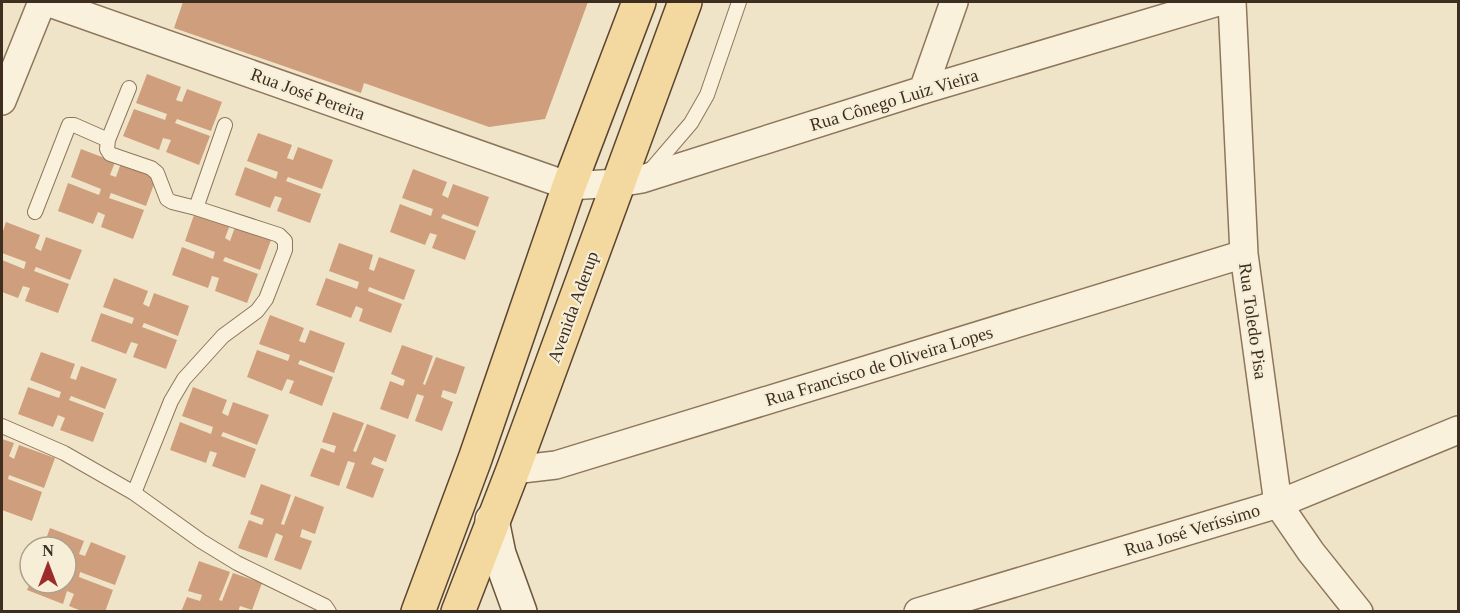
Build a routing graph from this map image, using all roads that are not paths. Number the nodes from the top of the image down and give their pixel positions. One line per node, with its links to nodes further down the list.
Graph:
1 (42, 2): 11 (street)
2 (47, 2): 15 (street, Rua José Pereira)
3 (639, 2): 15 (main road)
4 (685, 2): 14 (main road, Avenida Aderup)
5 (740, 2): 14 (lane)
6 (954, 2): 10 (street)
7 (1218, 2): 10 (street, Rua Cônego Luiz Vieira)
8 (1232, 2): 18 (street, Rua Toledo Pisa)
9 (129, 88): 13 (lane)
10 (923, 90): 14 (street, Rua Cônego Luiz Vieira)
11 (2, 101)
12 (225, 124): 16 (lane)
13 (108, 140): 16 (lane); 17 (lane)
14 (630, 181): 15 (street, Rua Cônego Luiz Vieira); 21 (main road, Avenida Aderup)
15 (569, 186): 26 (main road)
16 (196, 208): 22 (lane)
17 (35, 212)
18 (1244, 254): 21 (street, Rua Francisco de Oliveira Lopes); 23 (street, Rua Toledo Pisa)
19 (2, 426): 22 (lane)
20 (1458, 430): 23 (street, Rua José Veríssimo)
21 (513, 470): 24 (main road, Avenida Aderup)
22 (134, 493): 25 (lane)
23 (1278, 504): 29 (street, Rua José Veríssimo); 30 (street, Rua Toledo Pisa)
24 (492, 520): 27 (main road, Avenida Aderup); 28 (main road)
25 (329, 612)
26 (418, 612)
27 (458, 612)
28 (520, 612)
29 (918, 612)
30 (1359, 612)

